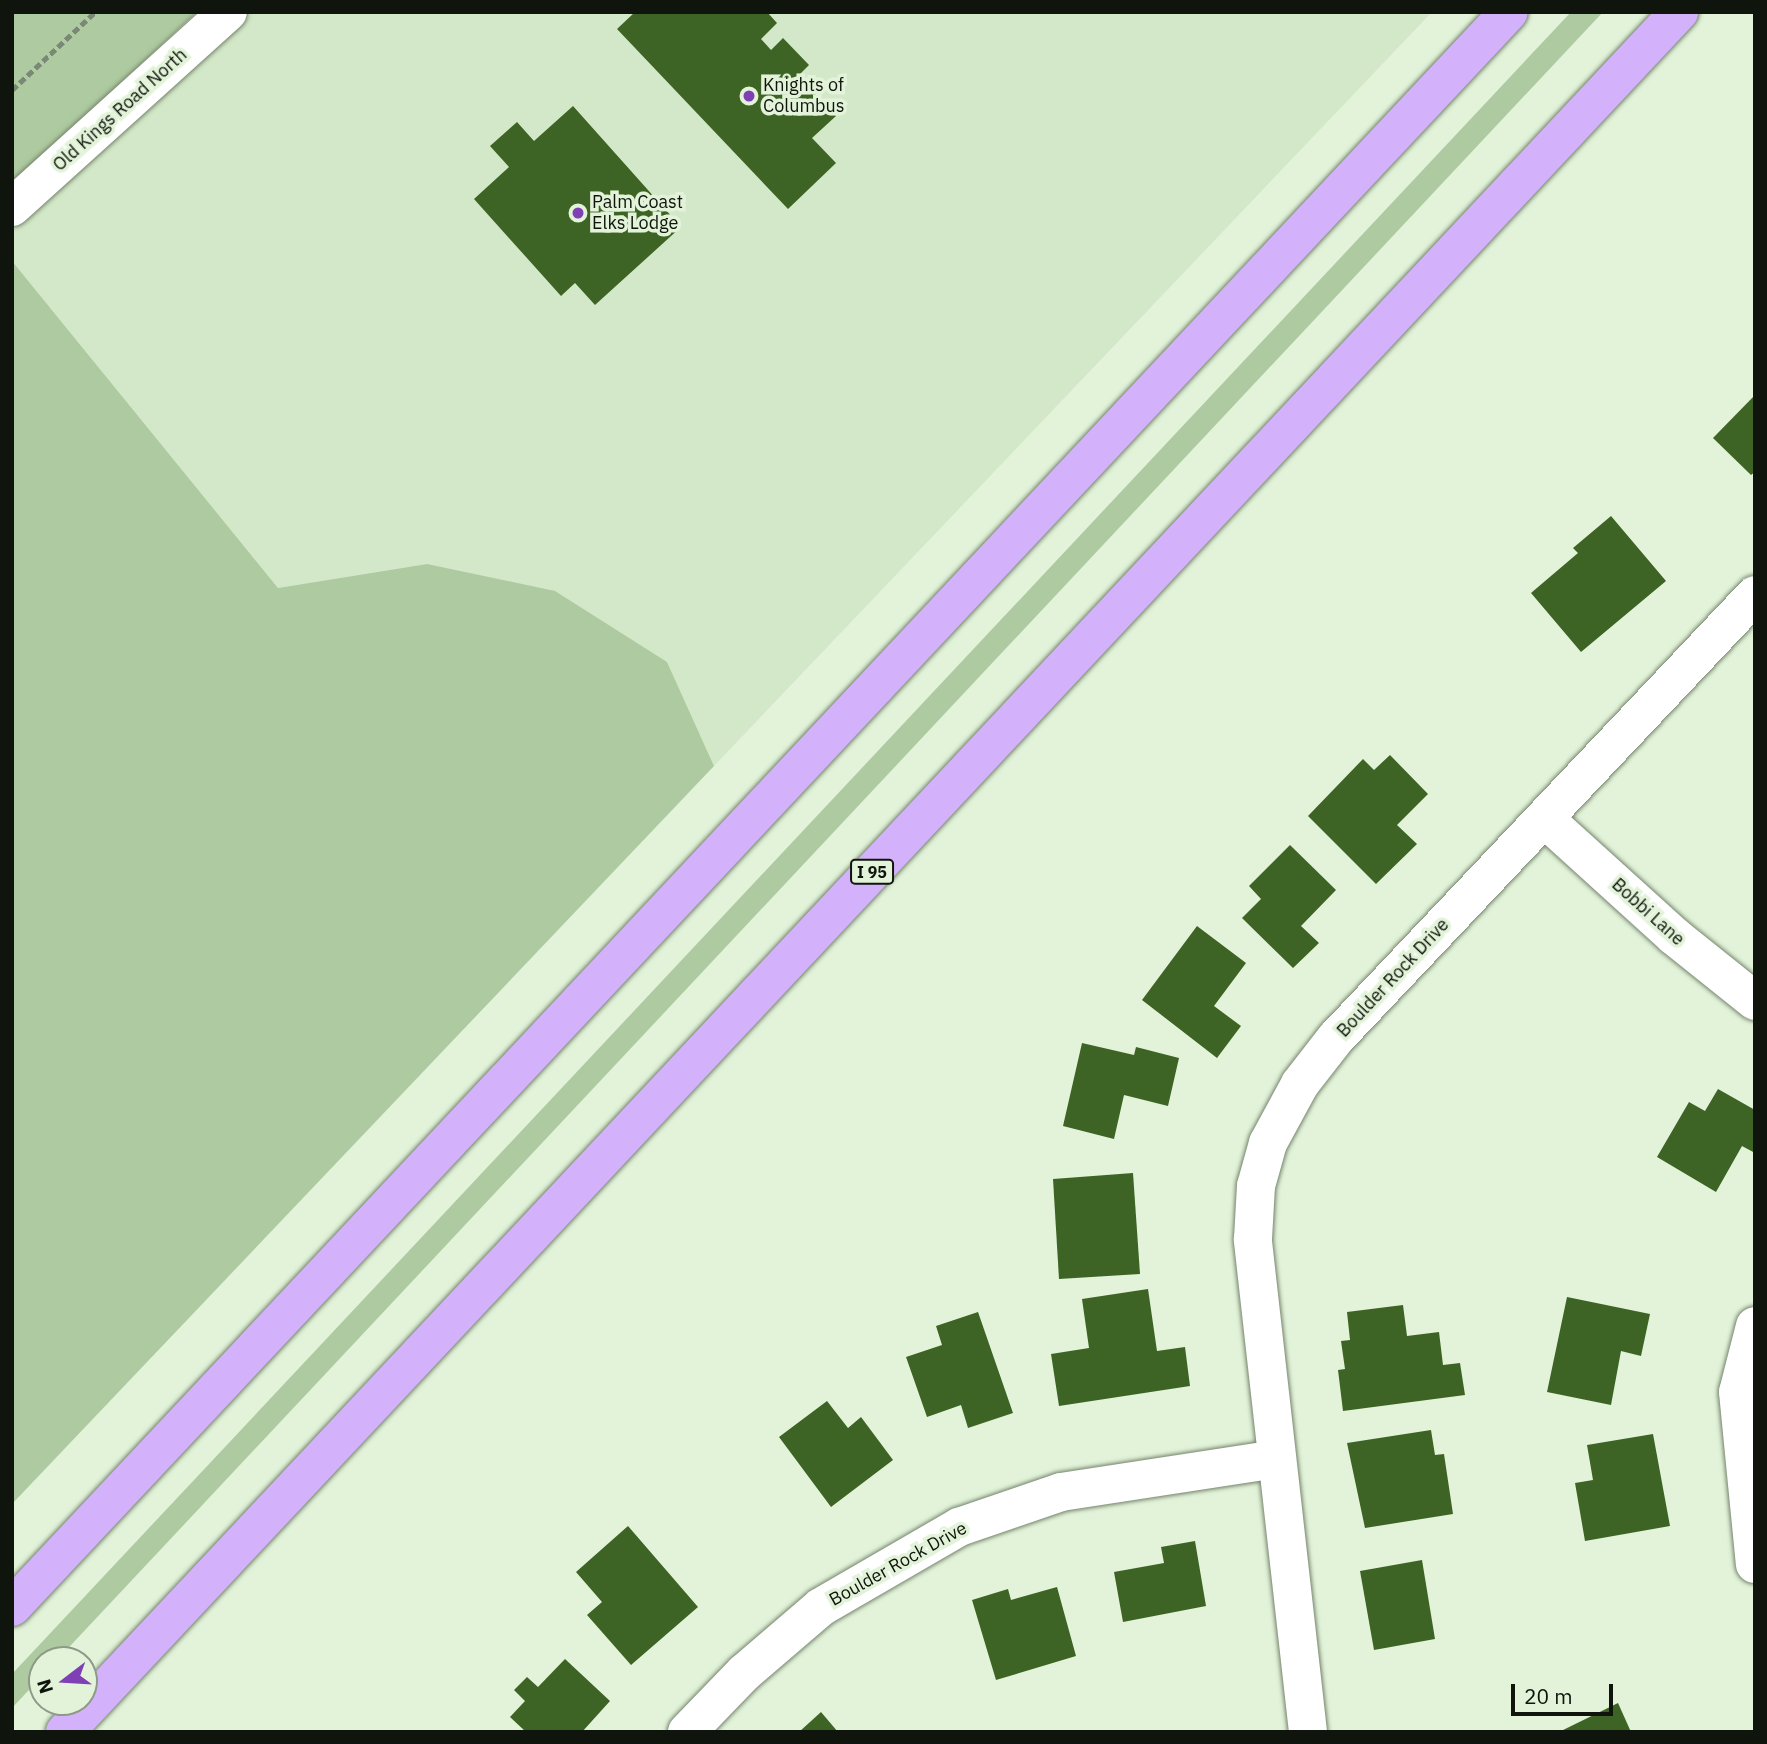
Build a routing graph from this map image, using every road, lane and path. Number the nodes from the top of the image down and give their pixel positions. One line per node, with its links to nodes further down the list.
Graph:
1 (95, 12): 5 (path)
2 (228, 12): 6 (street, Old Kings Road North)
3 (1509, 12): 13 (highway)
4 (1679, 12): 14 (highway, I 95)
5 (12, 90)
6 (12, 207)
7 (1755, 595): 8 (street, Boulder Rock Drive)
8 (1545, 819): 9 (street, Bobbi Lane); 11 (street, Boulder Rock Drive)
9 (1755, 1001)
10 (1755, 1325): 12 (street)
11 (1276, 1459): 15 (street, Boulder Rock Drive); 16 (street, Boulder Rock Drive)
12 (1755, 1564)
13 (12, 1607)
14 (65, 1732)
15 (687, 1732)
16 (1308, 1732)

